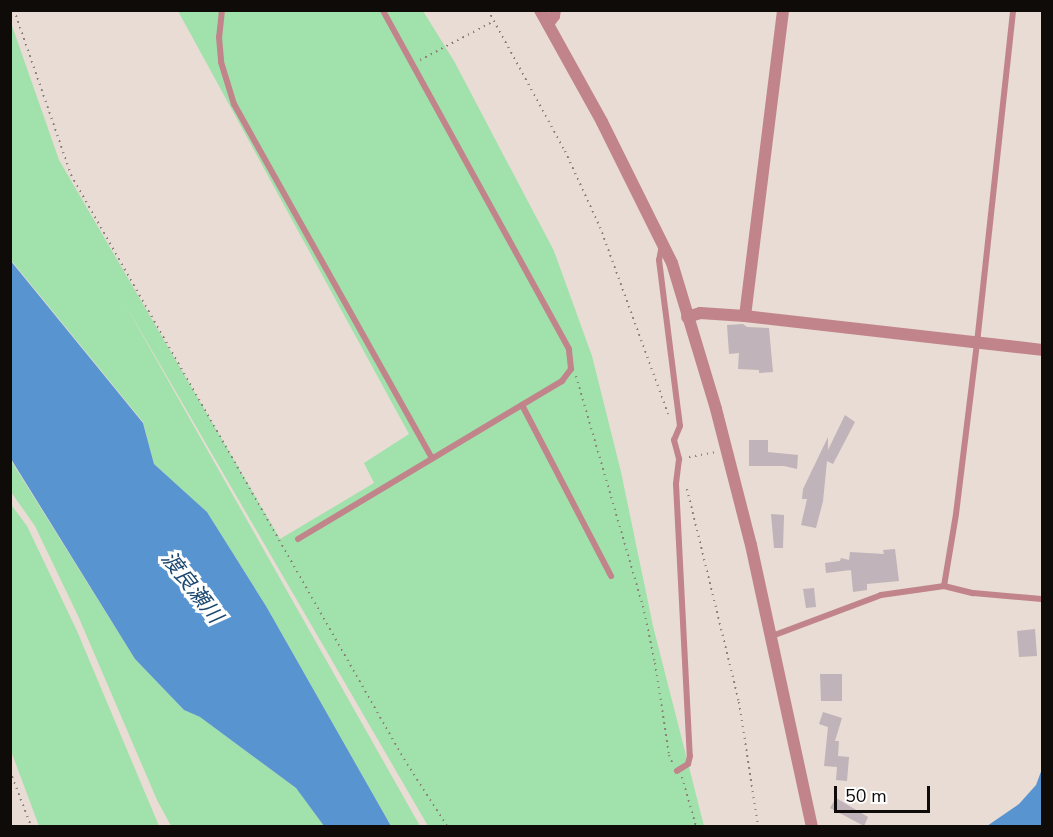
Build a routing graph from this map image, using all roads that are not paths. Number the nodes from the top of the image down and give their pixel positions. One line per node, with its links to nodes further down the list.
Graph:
1 (222, 10): 14 (lane)
2 (383, 10): 13 (lane)
3 (540, 10): 7 (street)
4 (555, 10): 7 (street)
5 (783, 10): 9 (street)
6 (1013, 10): 11 (lane)
7 (548, 24): 8 (street)
8 (662, 241): 10 (street); 20 (lane)
9 (746, 316): 10 (street); 11 (street)
10 (687, 317): 19 (street)
11 (977, 343): 12 (street); 17 (lane)
12 (1042, 350)
13 (522, 405): 14 (lane); 16 (lane)
14 (432, 458): 15 (lane)
15 (298, 539)
16 (611, 576)
17 (944, 586): 18 (lane); 19 (lane)
18 (1042, 599)
19 (772, 636): 21 (street)
20 (677, 771)
21 (810, 823)

